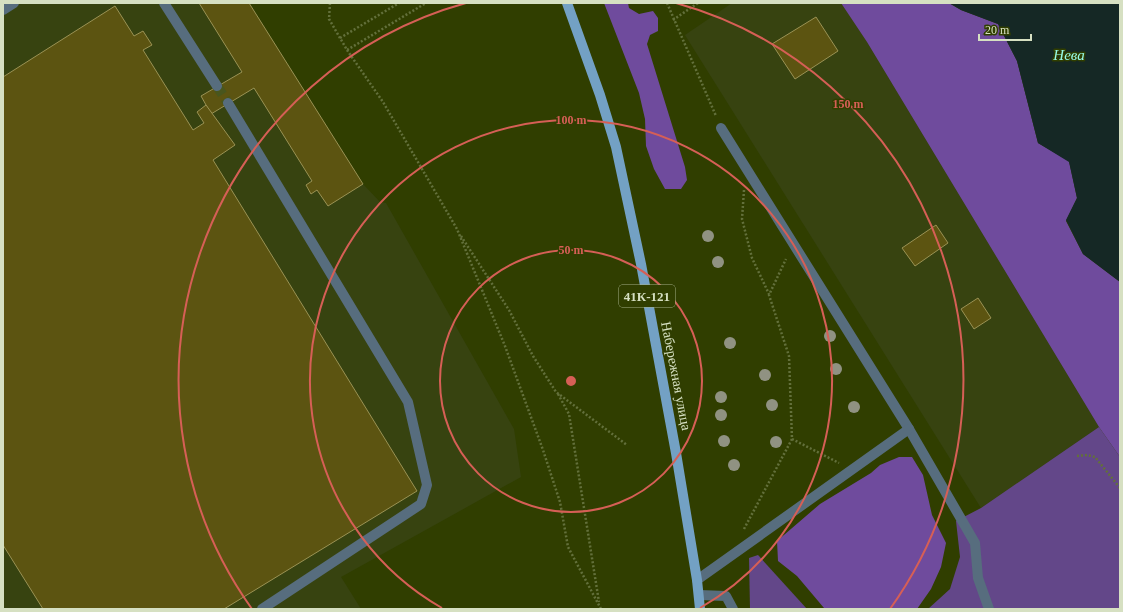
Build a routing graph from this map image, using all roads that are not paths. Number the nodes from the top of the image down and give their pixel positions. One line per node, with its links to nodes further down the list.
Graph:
1 (14, 3): 4 (street)
2 (164, 3): 5 (street)
3 (567, 3): 9 (main road, Набережная улица / 41К-121)
4 (3, 10)
5 (217, 86)
6 (228, 104): 11 (street)
7 (721, 128): 8 (street)
8 (909, 429): 9 (street); 14 (street)
9 (697, 580): 10 (main road, Набережная улица / 41К-121)
10 (699, 595): 12 (main road, 41К-121); 13 (street)
11 (262, 609)
12 (700, 609)
13 (733, 609)
14 (989, 609)

